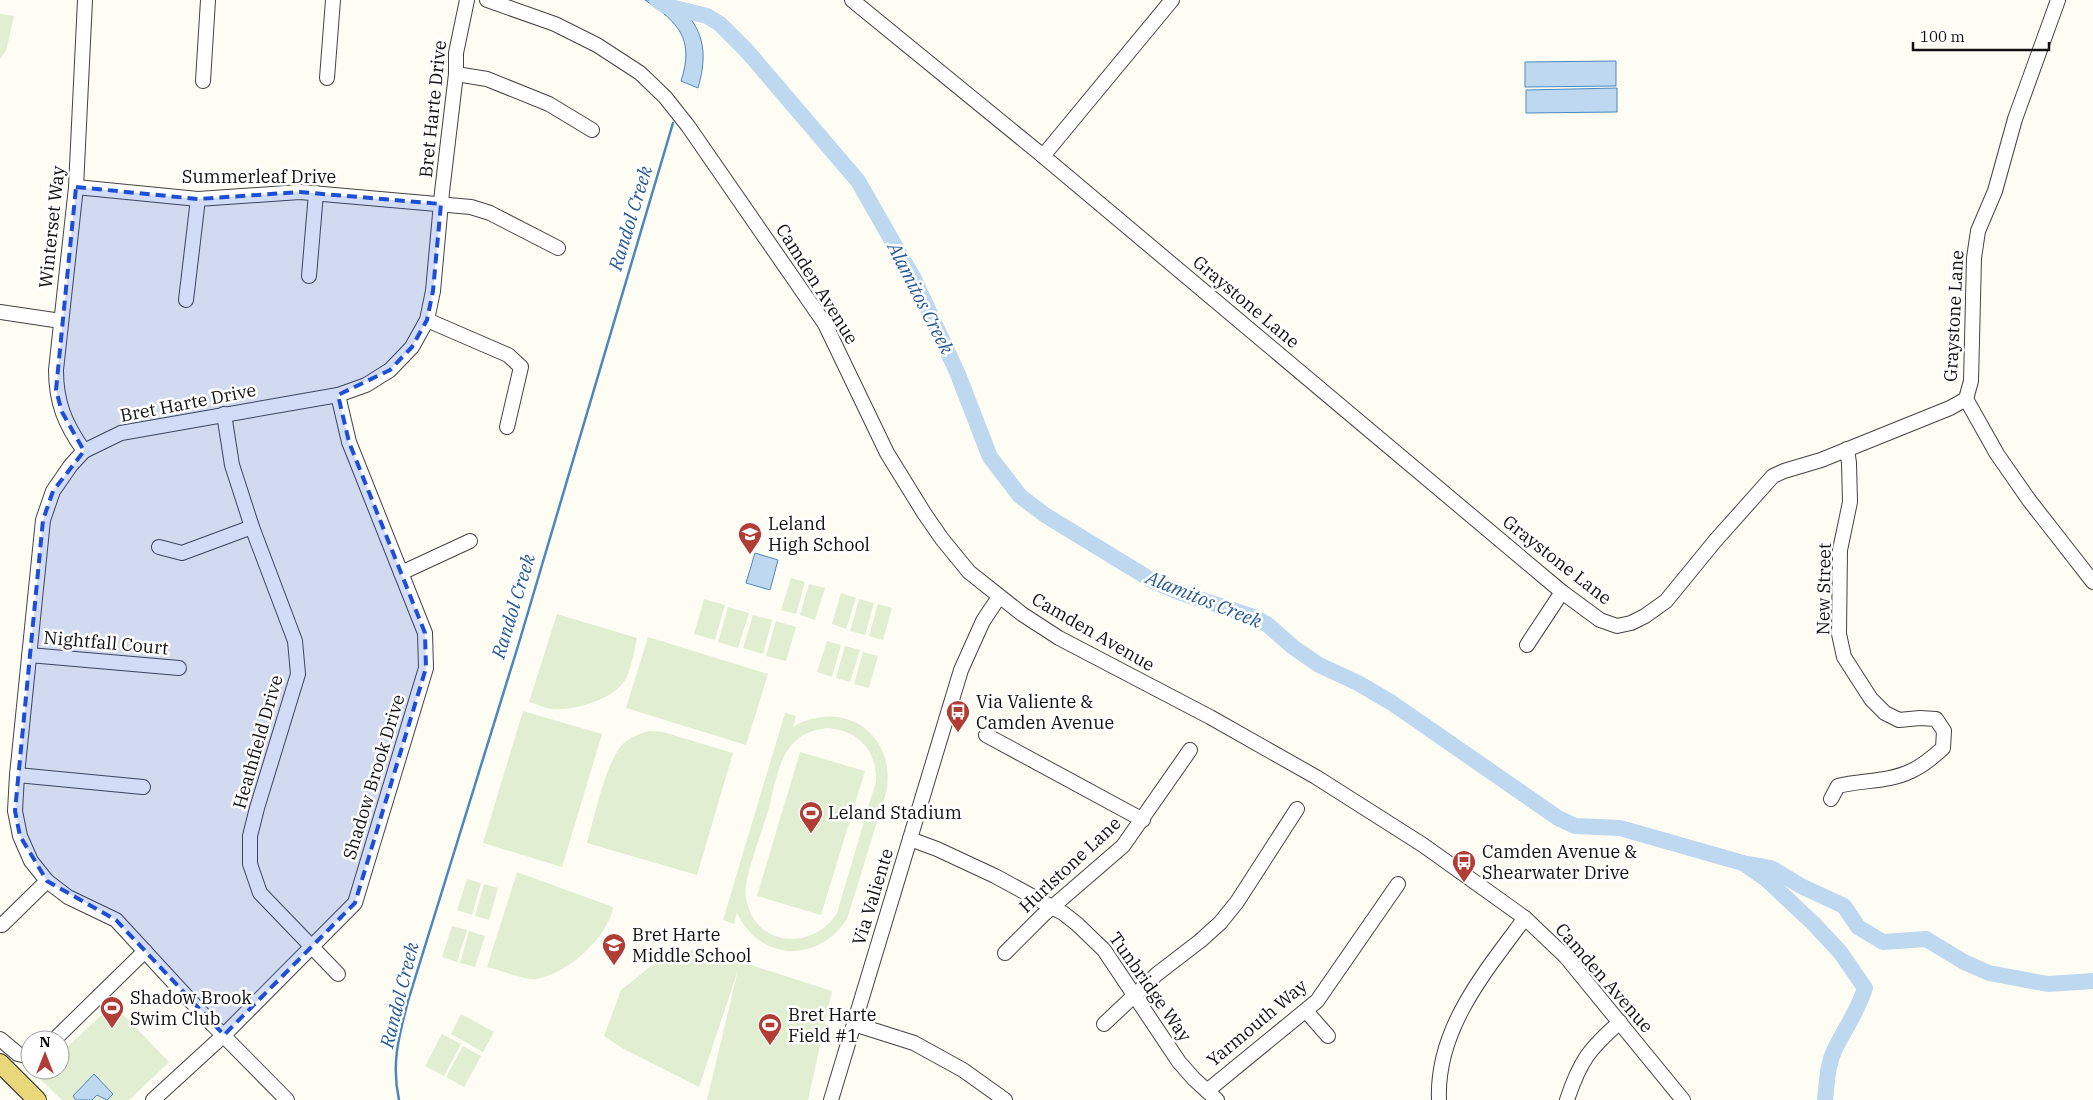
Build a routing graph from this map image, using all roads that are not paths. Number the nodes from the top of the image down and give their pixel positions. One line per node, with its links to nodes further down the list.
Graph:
1 (85, 0): 14 (street, Winterset Way)
2 (208, 0): 11 (street)
3 (332, 0): 10 (street)
4 (468, 0): 9 (street, Bret Harte Drive)
5 (487, 0): 36 (street, Camden Avenue)
6 (852, 0): 13 (street, Graystone Lane)
7 (1172, 0): 13 (street)
8 (2058, 0): 25 (street, Graystone Lane)
9 (456, 74): 12 (street); 17 (street, Bret Harte Drive)
10 (328, 78)
11 (204, 82)
12 (592, 130)
13 (1043, 156): 35 (street, Graystone Lane)
14 (76, 186): 16 (street, Summerleaf Drive); 23 (street, Winterset Way)
15 (316, 193): 16 (street, Summerleaf Drive); 17 (street, Summerleaf Drive); 19 (street)
16 (198, 199): 20 (street)
17 (441, 204): 18 (street, Summerleaf Drive); 22 (street, Bret Harte Drive)
18 (558, 248)
19 (309, 276)
20 (186, 300)
21 (0, 312): 23 (street)
22 (426, 320): 24 (street, Bret Harte Drive); 27 (street)
23 (61, 321): 29 (street, Winterset Way)
24 (338, 395): 26 (street, Bret Harte Drive); 33 (street, Shadow Brook Drive)
25 (1966, 400): 28 (street, Graystone Lane); 34 (street)
26 (224, 414): 29 (street, Bret Harte Drive); 30 (street, Heathfield Drive)
27 (507, 427)
28 (1847, 449): 35 (street, Graystone Lane); 44 (street, New Street)
29 (84, 451): 38 (street, Bret Harte Drive)
30 (252, 527): 32 (street); 53 (street, Heathfield Drive)
31 (470, 541): 33 (street)
32 (159, 548)
33 (401, 573): 53 (street, Shadow Brook Drive)
34 (2093, 582)
35 (1562, 592): 37 (street)
36 (999, 597): 47 (street, Via Valiente); 51 (street, Camden Avenue)
37 (1527, 645)
38 (29, 654): 39 (street, Nightfall Court); 42 (street, Bret Harte Drive)
39 (179, 668)
40 (986, 735): 46 (street)
41 (1190, 750): 46 (street, Hurlstone Lane)
42 (17, 775): 43 (street); 48 (street, Bret Harte Drive)
43 (143, 787)
44 (1831, 799)
45 (1297, 809): 57 (street)
46 (1142, 820): 50 (street, Hurlstone Lane)
47 (910, 839): 50 (street, Tunbridge Way); 60 (street, Via Valiente)
48 (47, 881): 52 (street); 54 (street, Bret Harte Drive)
49 (1398, 884): 58 (street, Yarmouth Way)
50 (1052, 907): 55 (street, Hurlstone Lane); 57 (street, Tunbridge Way)
51 (1525, 918): 59 (street, Camden Avenue); 74 (street)
52 (2, 924)
53 (311, 948): 56 (street, Heathfield Drive); 63 (street, Shadow Brook Drive)
54 (145, 951): 62 (street); 63 (street, Bret Harte Drive)
55 (1005, 953)
56 (338, 974)
57 (1136, 995): 61 (street); 68 (street, Tunbridge Way)
58 (1306, 1010): 64 (street); 68 (street, Yarmouth Way)
59 (1620, 1022): 75 (street); 76 (street, Camden Avenue)
60 (854, 1024): 72 (street, Via Valiente); 73 (street)
61 (1104, 1024)
62 (64, 1030)
63 (224, 1035): 70 (street, Shadow Brook Drive); 71 (street, Bret Harte Drive)
64 (1328, 1036)
65 (0, 1039): 66 (street)
66 (20, 1054)
67 (0, 1063): 69 (main road)
68 (1212, 1095)
69 (37, 1100)
70 (153, 1100)
71 (287, 1100)
72 (831, 1100)
73 (1006, 1100)
74 (1438, 1100)
75 (1567, 1100)
76 (1683, 1100)

